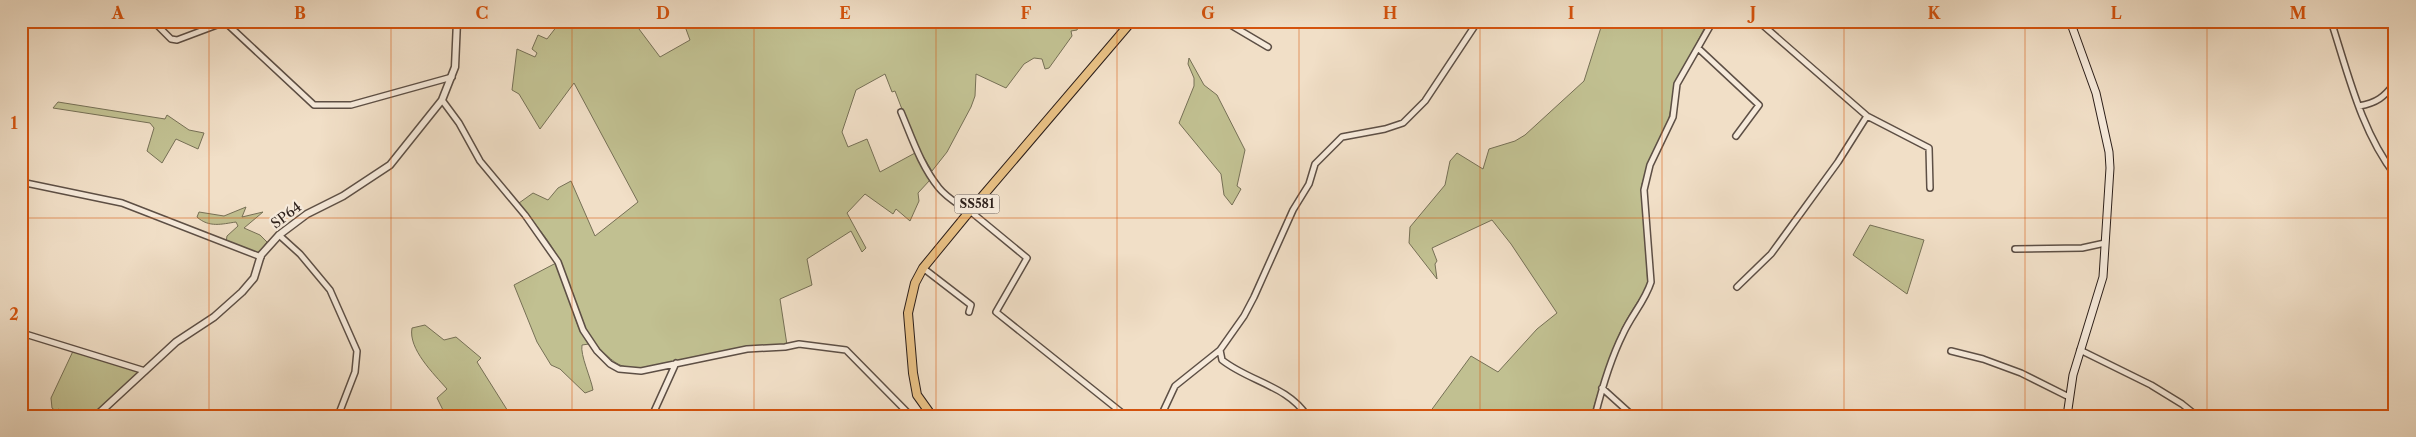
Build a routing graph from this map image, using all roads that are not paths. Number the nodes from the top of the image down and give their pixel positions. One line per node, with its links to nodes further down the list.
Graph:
1 (152, 21): 12 (street)
2 (457, 21): 12 (street, SP64 / SP64)
3 (1132, 21): 22 (main road, SS581)
4 (1224, 21): 10 (street)
5 (1478, 21): 31 (street)
6 (1713, 21): 11 (street)
7 (1758, 21): 17 (street)
8 (2070, 21): 24 (main road)
9 (2330, 21): 15 (street)
10 (1268, 47)
11 (1698, 48): 18 (street); 36 (street)
12 (452, 77): 14 (street, SP64 / SP64)
13 (2395, 83): 15 (street)
14 (442, 100): 23 (street, SP64 / SP64); 34 (street)
15 (2360, 106): 19 (street)
16 (901, 112): 22 (street)
17 (1867, 116): 21 (street); 28 (street)
18 (1736, 136)
19 (2395, 175)
20 (21, 182): 26 (street)
21 (1930, 188)
22 (970, 212): 27 (main road, SS581); 43 (street)
23 (279, 235): 26 (street, SP64 / SP64); 39 (street)
24 (2105, 243): 25 (street); 32 (main road)
25 (2015, 249)
26 (261, 257): 35 (street, SP64 / SP64)
27 (923, 268): 29 (street); 42 (main road, SS581)
28 (1737, 287)
29 (969, 312)
30 (22, 333): 35 (street)
31 (1220, 350): 44 (street); 45 (street)
32 (2080, 350): 37 (main road); 49 (street)
33 (1951, 351): 37 (street)
34 (676, 363): 40 (street); 41 (street)
35 (145, 371): 38 (street, SP64 / SP64)
36 (1602, 388): 46 (street); 47 (street)
37 (2069, 397): 48 (main road)
38 (96, 416)
39 (338, 416)
40 (652, 416)
41 (912, 416)
42 (932, 416)
43 (1126, 416)
44 (1161, 416)
45 (1307, 416)
46 (1594, 416)
47 (1632, 416)
48 (2067, 416)
49 (2197, 416)

